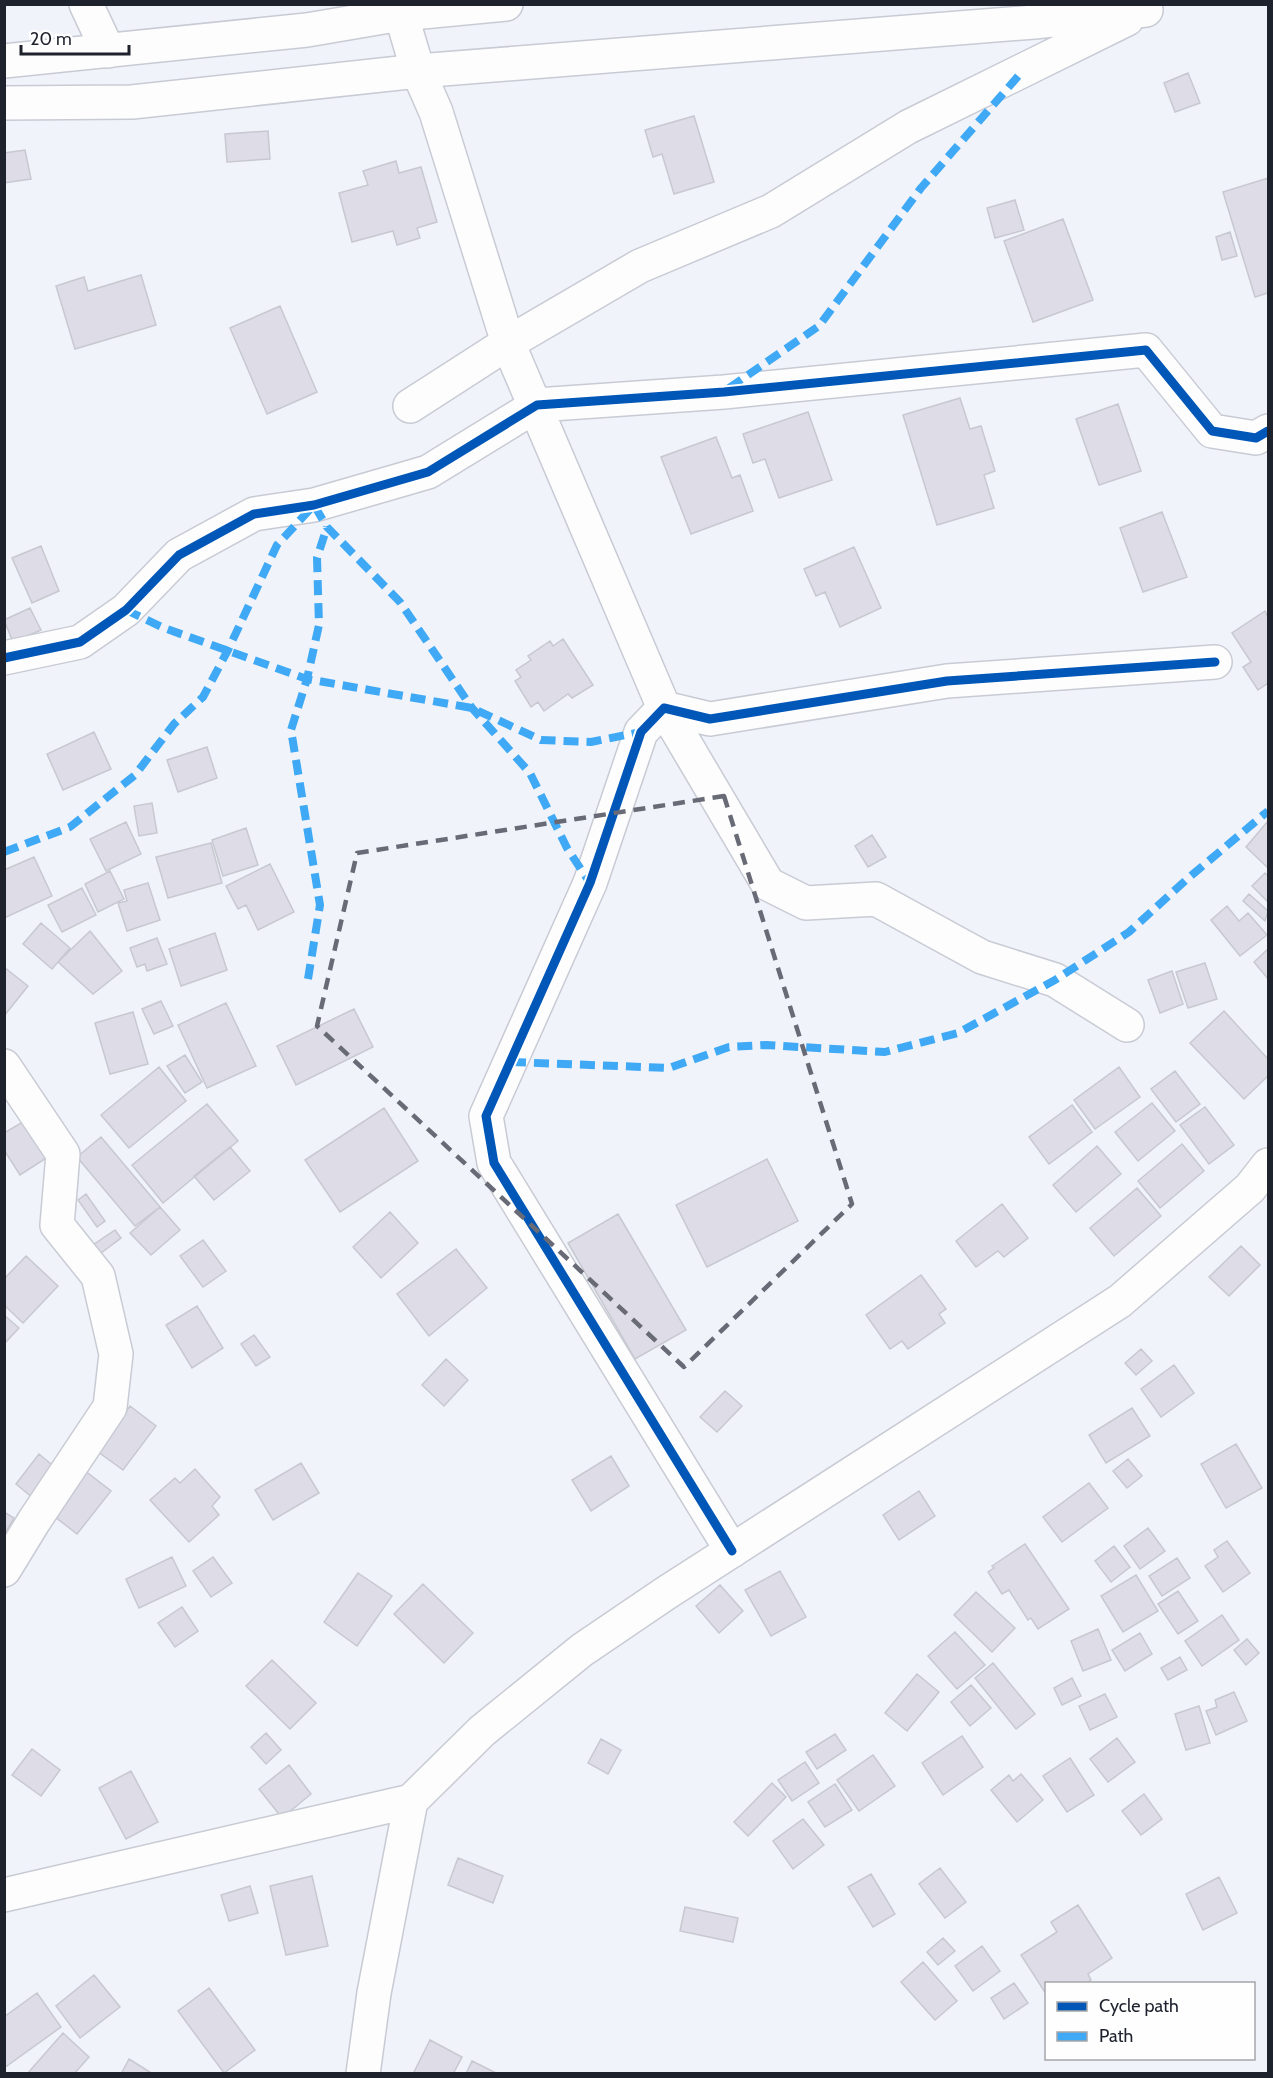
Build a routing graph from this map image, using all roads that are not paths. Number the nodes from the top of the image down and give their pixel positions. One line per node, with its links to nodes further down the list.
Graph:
1 (86, 4): 5 (street)
2 (506, 4): 4 (street)
3 (1156, 7): 7 (street); 9 (street)
4 (401, 14): 5 (street); 7 (street)
5 (108, 51): 6 (street)
6 (4, 61)
7 (418, 71): 8 (street); 9 (street)
8 (4, 103)
9 (508, 343): 10 (street); 11 (street)
10 (537, 405): 12 (street); 13 (street); 15 (street)
11 (410, 406)
12 (1269, 431)
13 (4, 658)
14 (1215, 662): 15 (street)
15 (664, 708): 16 (street); 19 (street)
16 (1127, 1025)
17 (4, 1066): 20 (street)
18 (1269, 1165): 19 (street)
19 (732, 1551): 21 (street)
20 (4, 1570)
21 (411, 1801): 22 (street); 23 (street)
22 (4, 1895)
23 (363, 2073)

